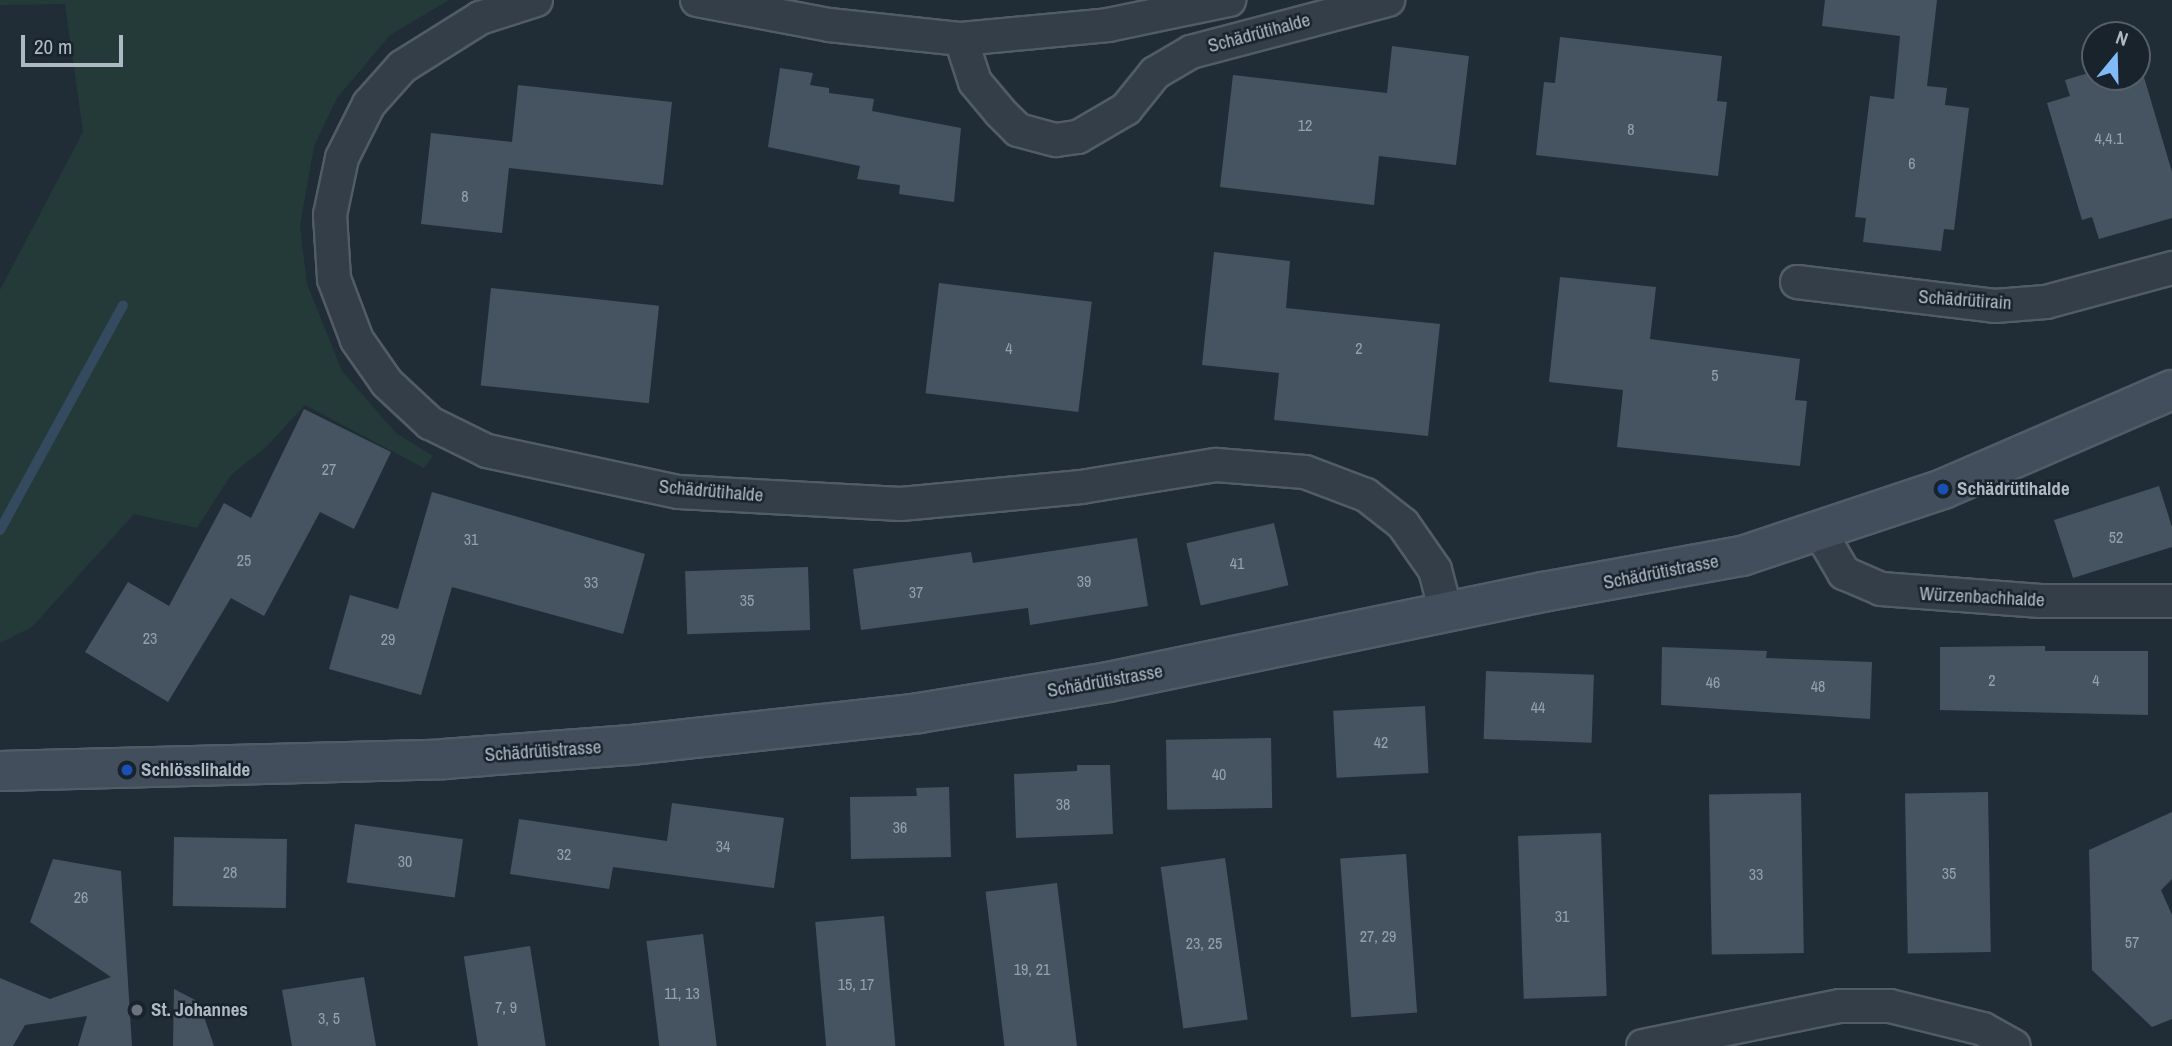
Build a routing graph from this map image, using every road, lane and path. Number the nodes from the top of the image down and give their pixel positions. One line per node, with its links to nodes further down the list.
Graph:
1 (536, 0): 11 (street, Schädrütihalde)
2 (697, 0): 5 (street, Schädrütihalde)
3 (1229, 0): 5 (street, Schädrütihalde)
4 (1388, 0): 5 (street, Schädrütihalde)
5 (961, 39)
6 (2172, 268): 7 (street, Schädrütirain)
7 (1797, 282)
8 (2172, 390): 9 (main road, Schädrütistrasse)
9 (1820, 532): 10 (street, Würzenbachhalde); 11 (main road, Schädrütistrasse)
10 (2172, 601)
11 (1446, 612): 12 (main road, Schädrütistrasse)
12 (0, 771)
13 (1643, 1046): 14 (street)
14 (2014, 1046)

